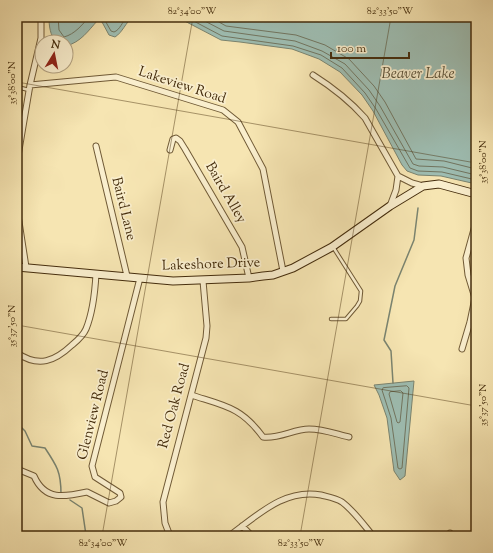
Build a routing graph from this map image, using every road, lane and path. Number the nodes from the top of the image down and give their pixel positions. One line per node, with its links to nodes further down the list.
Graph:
1 (42, 17): 4 (street)
2 (313, 75): 8 (street)
3 (17, 87): 4 (lane)
4 (30, 87): 7 (street); 17 (street, Lakeview Road)
5 (96, 146): 19 (street, Baird Lane)
6 (170, 150): 21 (street, Baird Alley)
7 (17, 162)
8 (398, 176): 9 (street); 11 (street)
9 (423, 186): 10 (street, Lakeshore Drive); 11 (street, Lakeshore Drive)
10 (476, 194)
11 (390, 206): 14 (street, Lakeshore Drive)
12 (17, 209): 15 (street)
13 (476, 222): 24 (street)
14 (332, 247): 17 (street, Lakeshore Drive); 23 (lane)
15 (26, 266): 16 (street, Lakeshore Drive); 18 (street, Lakeshore Drive)
16 (17, 267)
17 (283, 271): 21 (street, Lakeshore Drive)
18 (96, 274): 19 (street, Lakeshore Drive); 25 (street)
19 (127, 276): 20 (street, Lakeshore Drive)
20 (140, 278): 22 (street, Lakeshore Drive); 28 (street, Glenview Road)
21 (249, 278): 22 (street, Lakeshore Drive)
22 (204, 281): 26 (street, Red Oak Road)
23 (331, 319)
24 (462, 349)
25 (17, 353)
26 (191, 395): 27 (street); 30 (street, Red Oak Road)
27 (350, 437)
28 (17, 469)
29 (242, 526): 31 (street); 32 (street); 33 (street)
30 (170, 536)
31 (229, 536)
32 (252, 536)
33 (373, 536)

